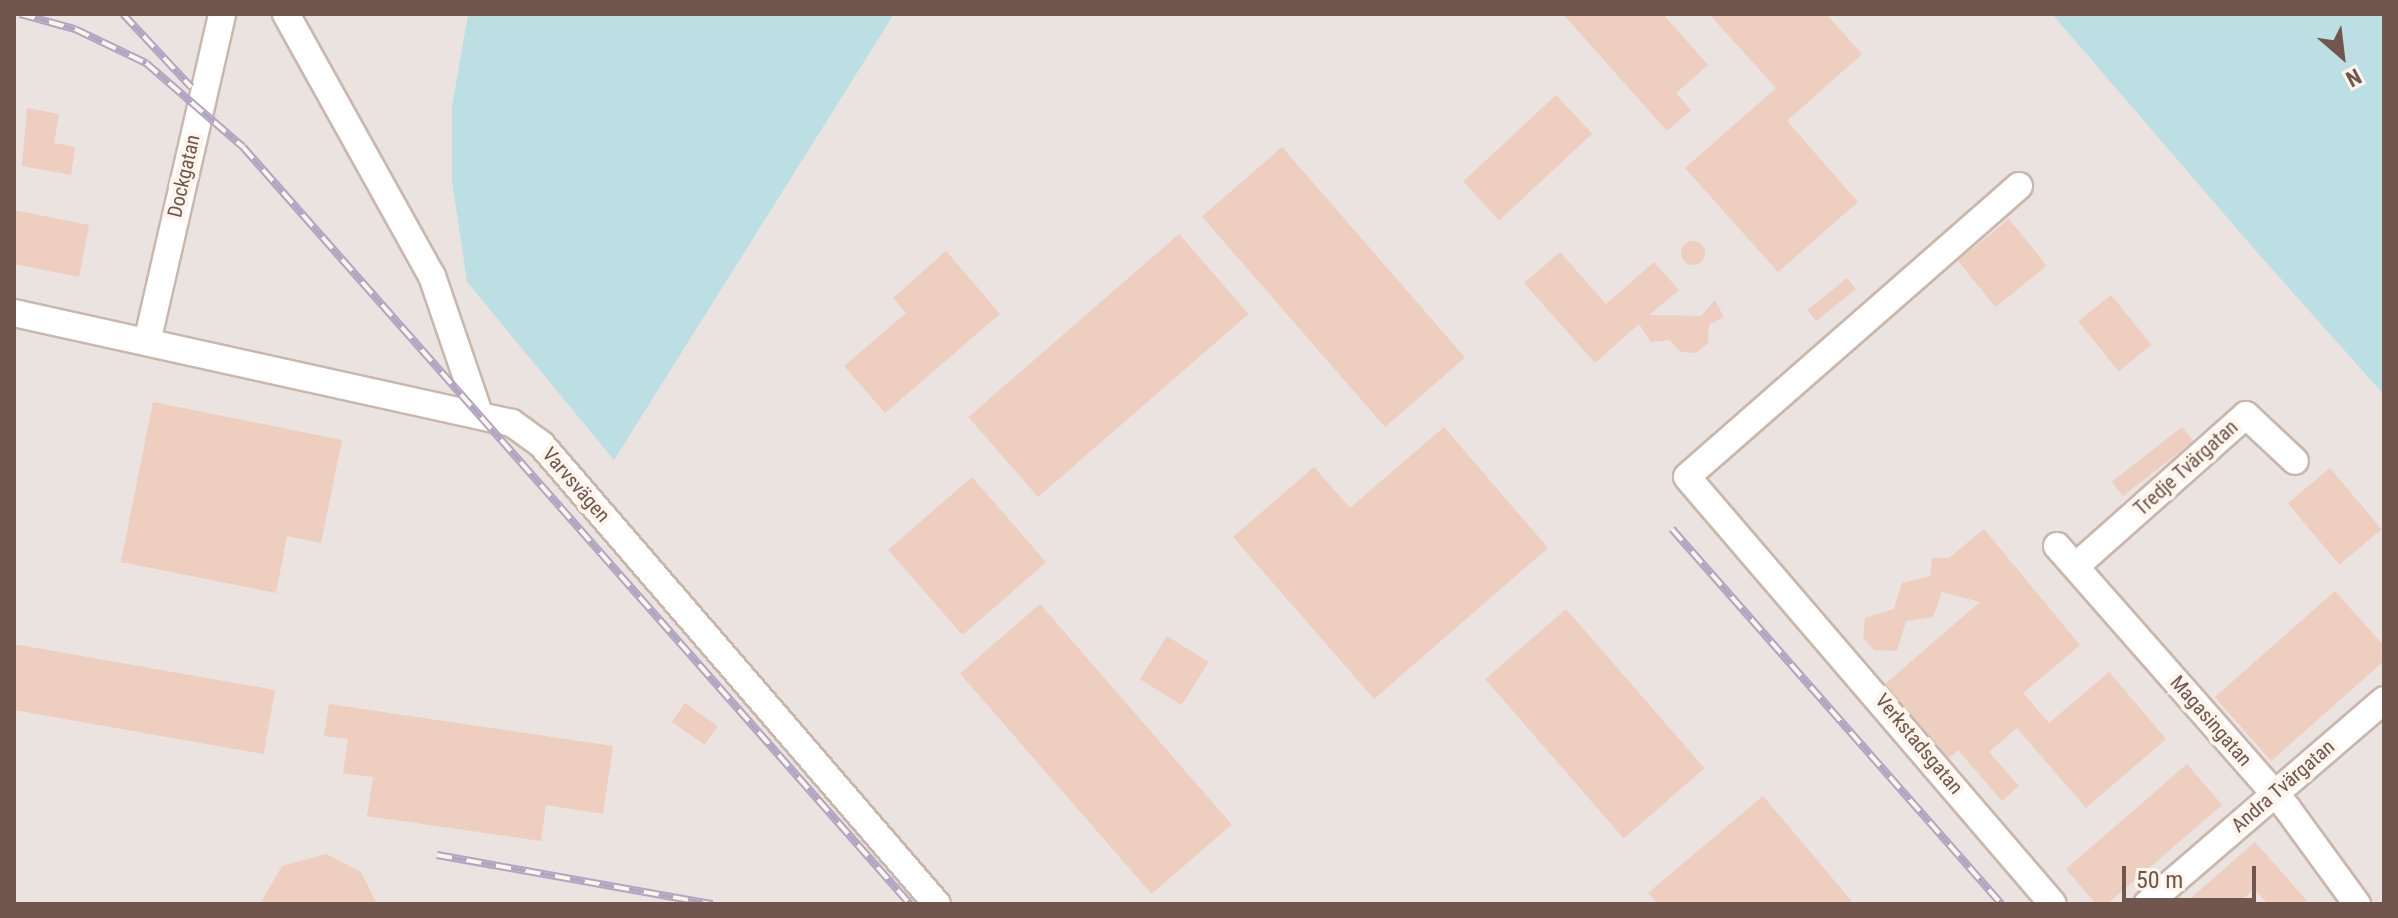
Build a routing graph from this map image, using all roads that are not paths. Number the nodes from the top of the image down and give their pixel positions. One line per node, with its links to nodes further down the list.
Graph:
1 (222, 14): 5 (street, Dockgatan)
2 (286, 14): 6 (street)
3 (2019, 186): 13 (street, Verkstadsgatan)
4 (14, 313): 5 (street, Varvsvägen)
5 (148, 338): 6 (street, Varvsvägen)
6 (479, 413): 12 (street, Varvsvägen)
7 (2295, 461): 9 (street, Tredje Tvärgatan)
8 (2057, 546): 9 (street, Magasingatan)
9 (2076, 566): 11 (street, Magasingatan)
10 (2384, 700): 11 (street, Andra Tvärgatan)
11 (2274, 793): 14 (street, Andra Tvärgatan); 15 (street, Magasingatan)
12 (937, 904)
13 (2053, 904)
14 (2147, 904)
15 (2357, 904)

